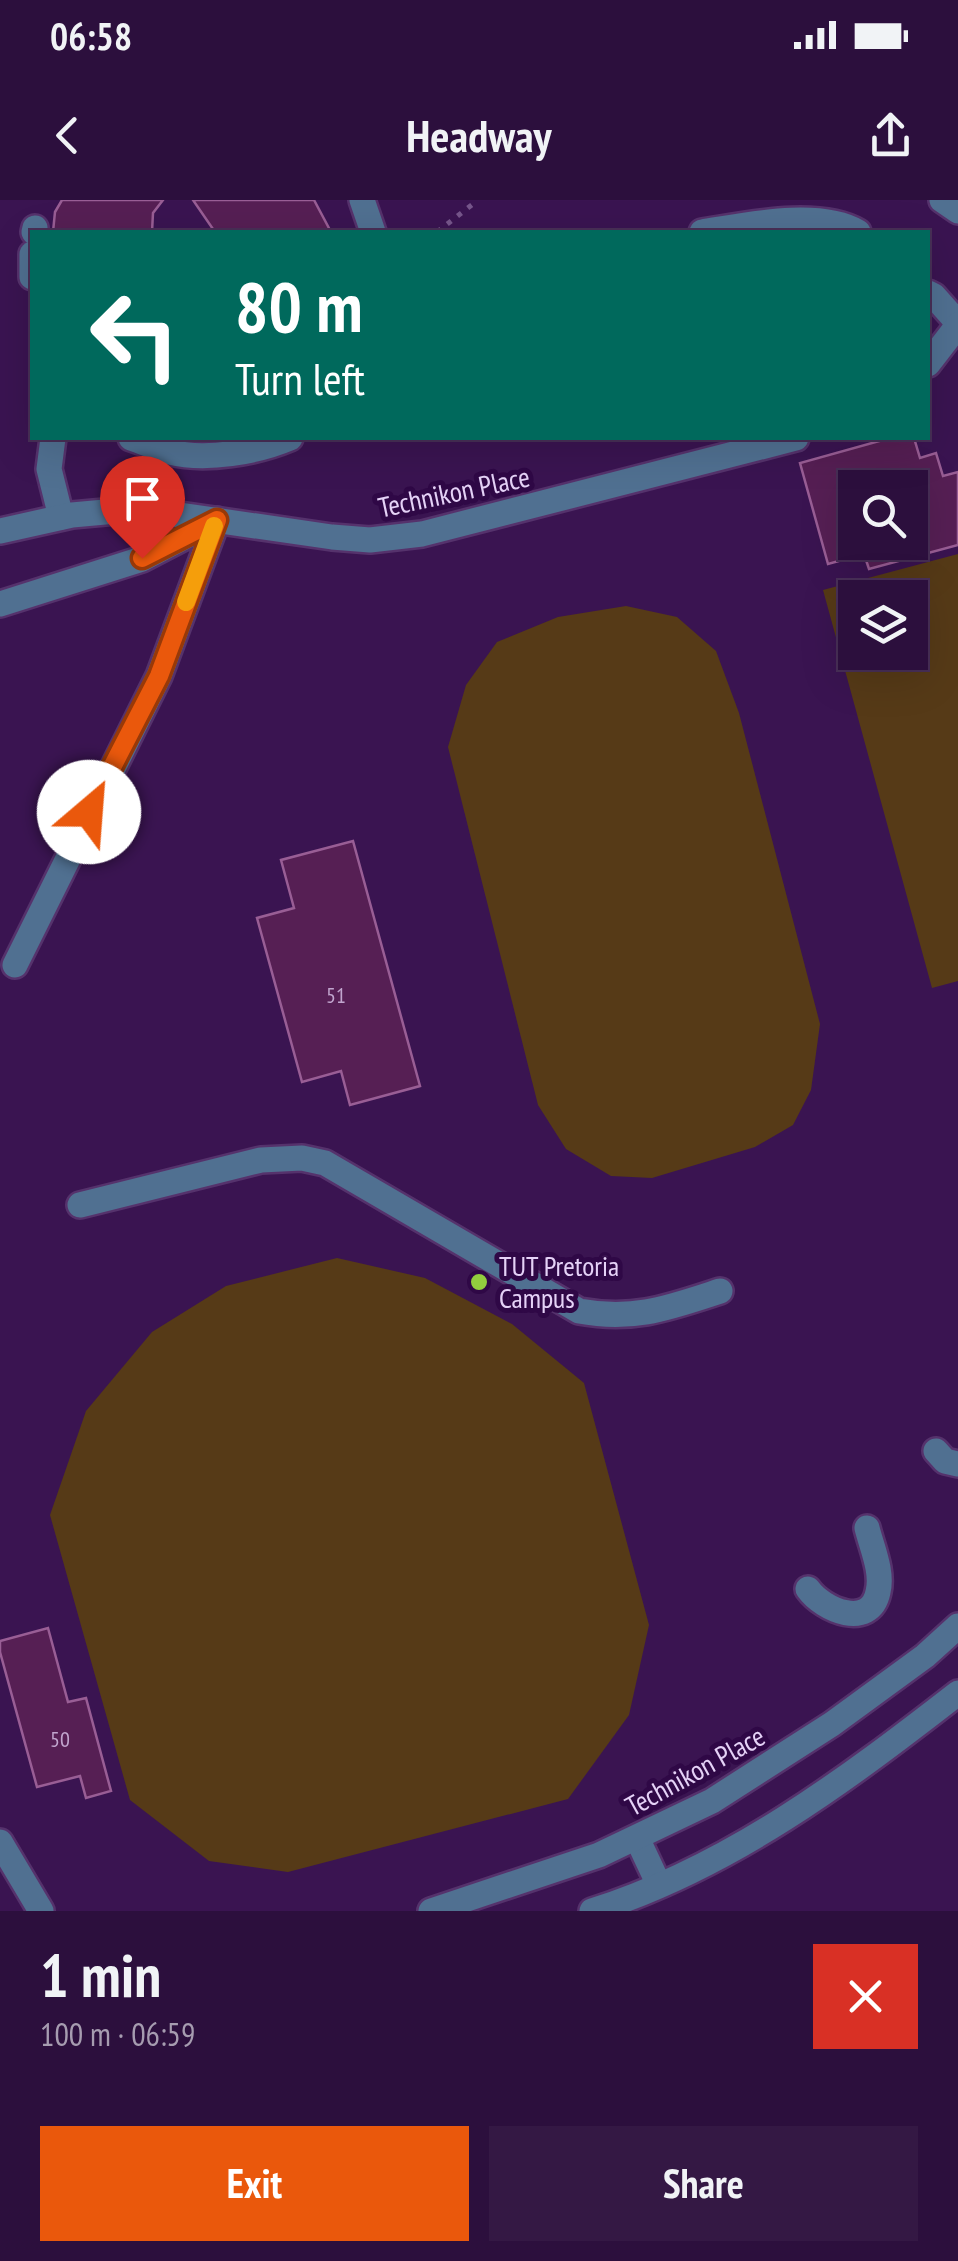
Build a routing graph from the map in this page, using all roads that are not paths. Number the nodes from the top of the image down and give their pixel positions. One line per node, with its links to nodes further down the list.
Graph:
1 (362, 200): 4 (street)
2 (942, 200): 3 (street)
3 (958, 211)
4 (372, 230)
5 (722, 230): 6 (street)
6 (854, 230)
7 (940, 294): 8 (street)
8 (958, 324): 9 (street)
9 (930, 361)
10 (53, 440): 14 (street)
11 (136, 440): 12 (street)
12 (285, 440)
13 (788, 440): 15 (street, Technikon Place)
14 (61, 517): 15 (street, Technikon Place); 16 (street, Technikon Place)
15 (217, 520): 17 (street); 18 (street)
16 (0, 530)
17 (0, 604)
18 (15, 965)
19 (80, 1205): 20 (street)
20 (720, 1291)
21 (867, 1528): 22 (street)
22 (808, 1589)
23 (958, 1626): 25 (street, Technikon Place)
24 (958, 1693): 27 (street)
25 (637, 1838): 27 (street); 29 (street, Technikon Place)
26 (0, 1842): 28 (street)
27 (658, 1885): 30 (street)
28 (41, 1911)
29 (430, 1911)
30 (592, 1911)

